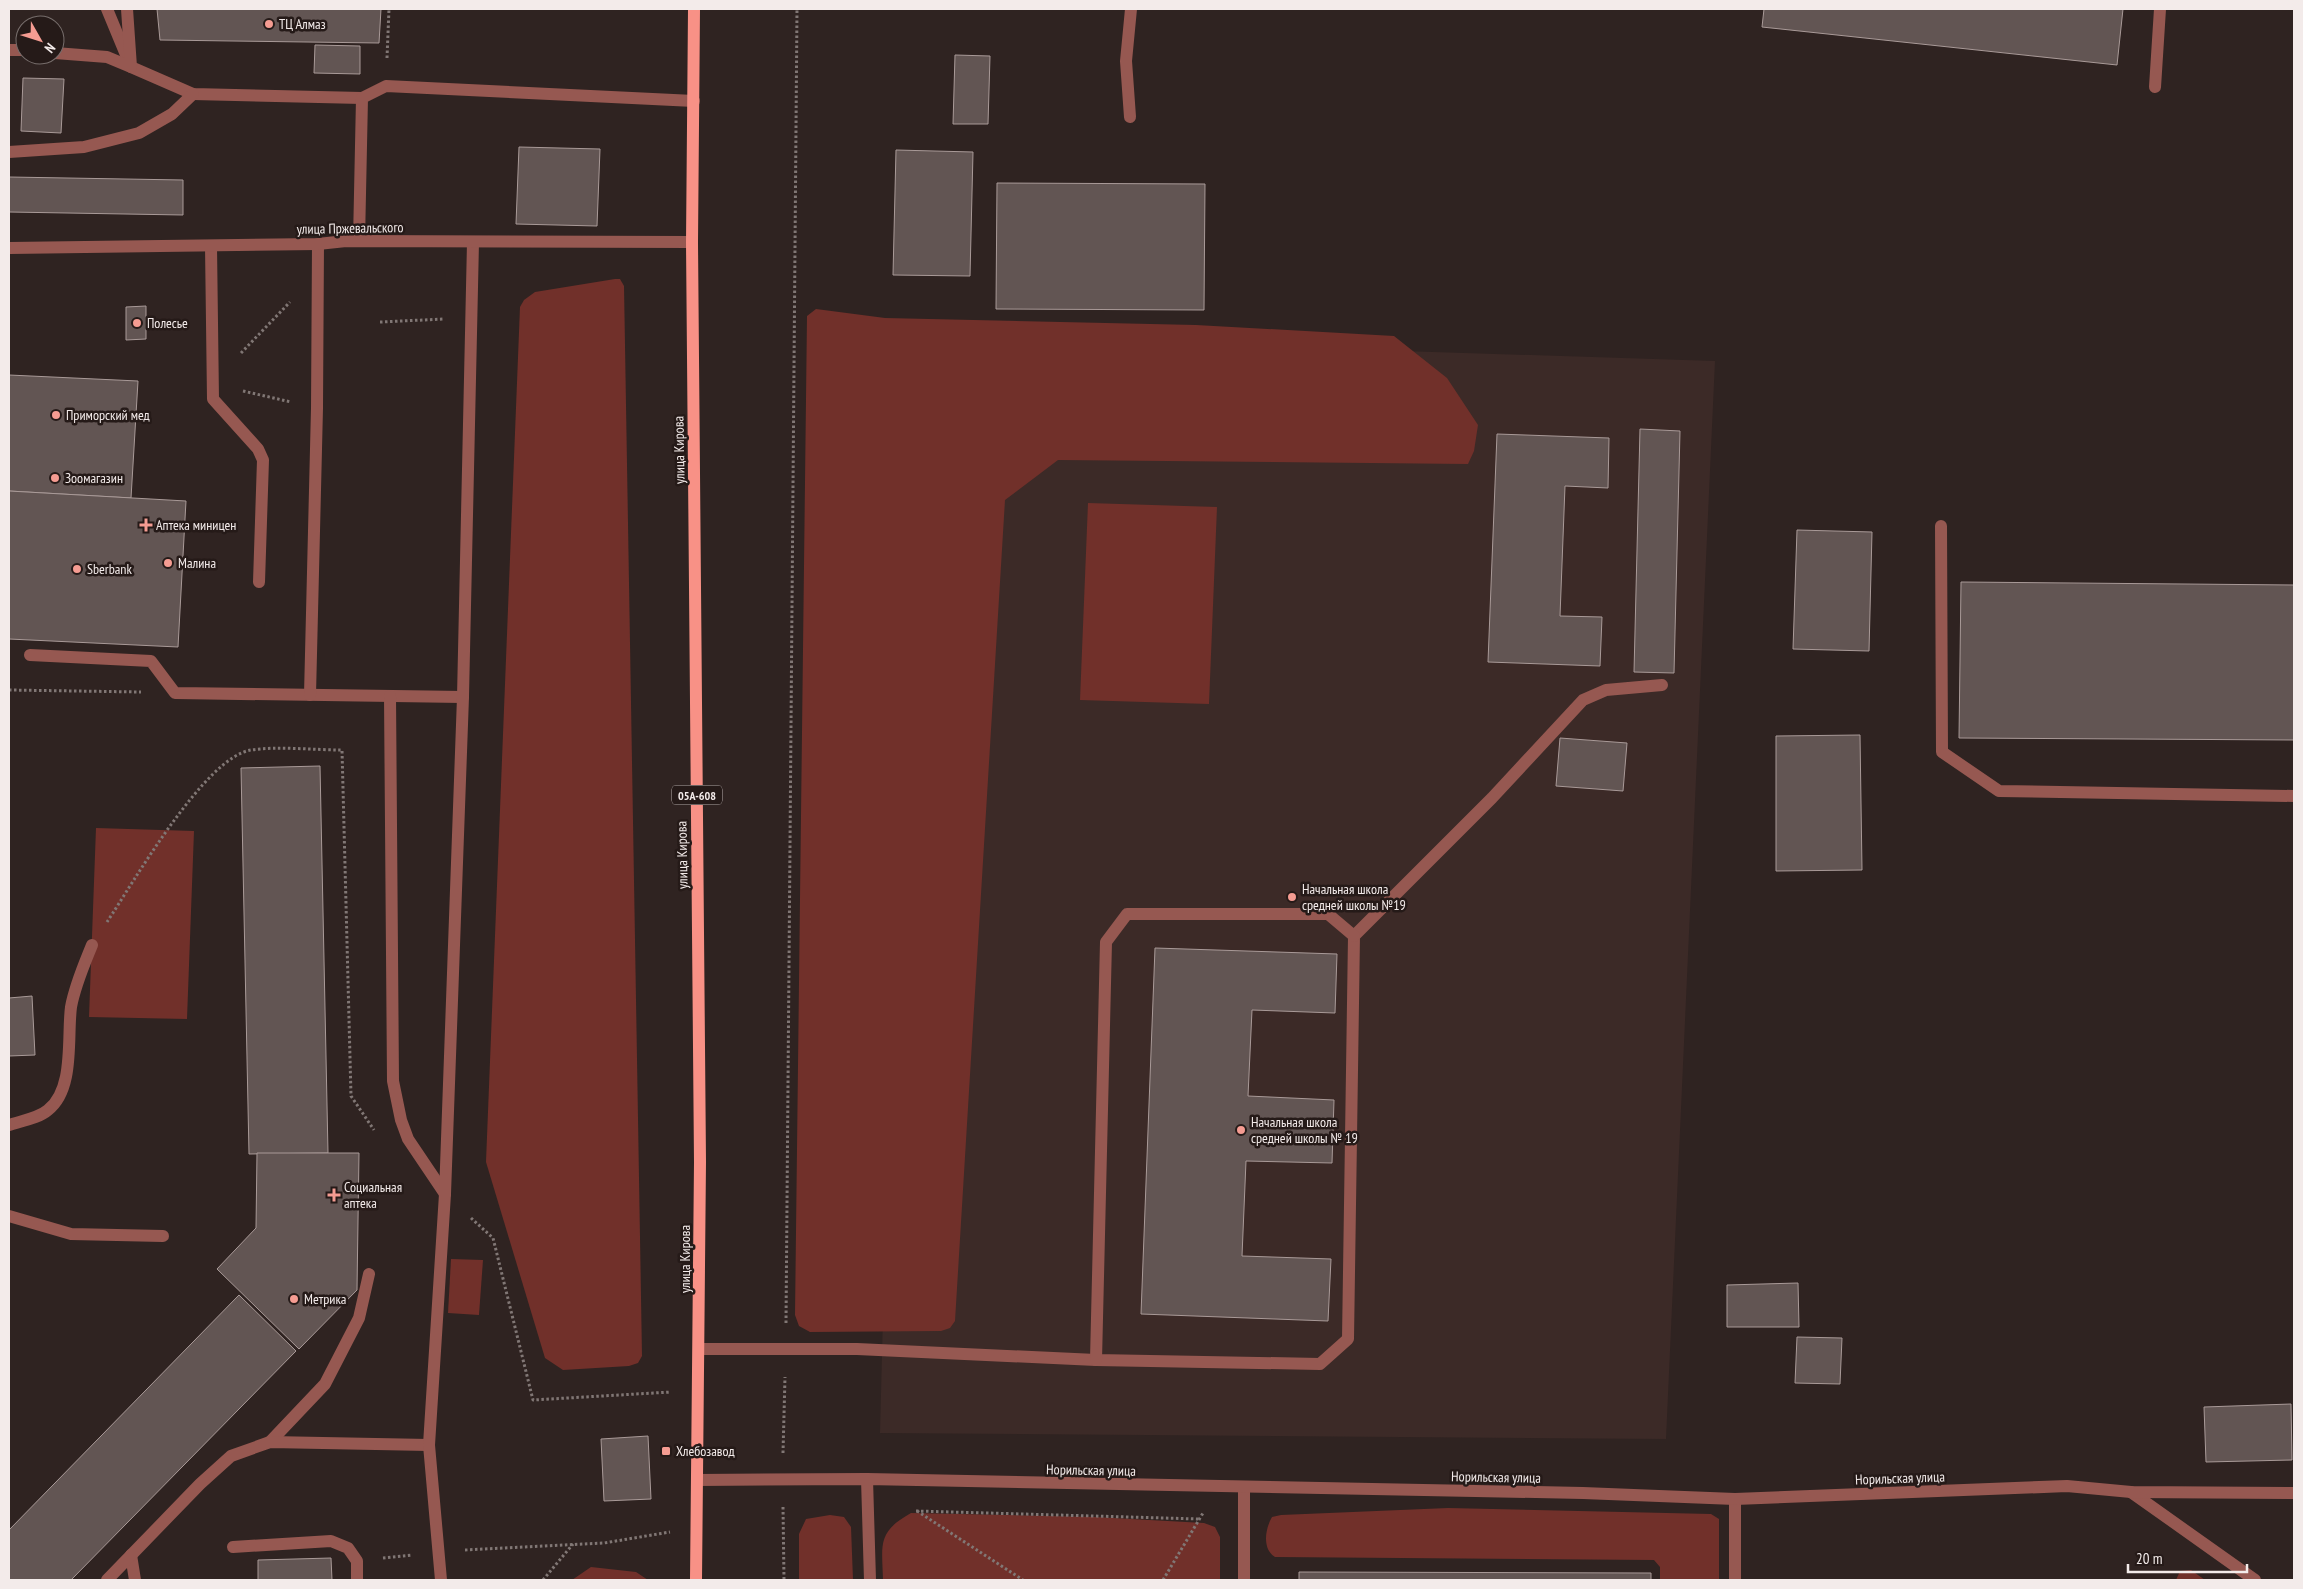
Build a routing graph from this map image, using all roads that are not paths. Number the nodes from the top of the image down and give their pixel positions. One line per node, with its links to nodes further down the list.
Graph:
1 (106, 9): 7 (street)
2 (128, 9): 7 (street)
3 (694, 9): 11 (main road, улица Кирова / 05А-608)
4 (1132, 9): 12 (street)
5 (2160, 9): 8 (street)
6 (65, 54): 7 (street)
7 (131, 67): 9 (street)
8 (2155, 87)
9 (193, 94): 10 (street); 13 (street)
10 (362, 98): 11 (street); 14 (street)
11 (694, 101): 16 (main road, улица Кирова / 05А-608)
12 (1130, 117)
13 (9, 152)
14 (359, 241): 15 (street, улица Пржевальского); 17 (street, улица Пржевальского)
15 (473, 242): 16 (street, улица Пржевальского); 26 (street)
16 (692, 242): 35 (main road, улица Кирова / 05А-608)
17 (318, 244): 18 (street, улица Пржевальского); 24 (street)
18 (211, 246): 19 (street, улица Пржевальского); 21 (street)
19 (9, 248)
20 (1940, 526): 27 (street)
21 (259, 582)
22 (30, 655): 24 (street)
23 (1662, 685): 28 (street)
24 (310, 695): 25 (street)
25 (390, 696): 26 (street); 31 (street)
26 (463, 697): 31 (street)
27 (2294, 796)
28 (1354, 936): 36 (street); 36 (street)
29 (92, 945): 30 (street)
30 (9, 1125)
31 (445, 1194): 38 (street)
32 (9, 1216): 33 (street)
33 (163, 1236)
34 (369, 1274): 37 (street)
35 (699, 1349): 36 (street); 40 (main road, улица Кирова / 05А-608)
36 (1096, 1360)
37 (270, 1442): 38 (street); 46 (street)
38 (429, 1445): 50 (street)
39 (867, 1479): 40 (street, Норильская улица); 41 (street, Норильская улица); 52 (street)
40 (697, 1480): 51 (main road, улица Кирова / 05А-608)
41 (1244, 1488): 44 (street, Норильская улица); 53 (street)
42 (2131, 1492): 43 (street, Норильская улица); 44 (street, Норильская улица); 55 (street)
43 (2294, 1493)
44 (1735, 1499): 54 (street)
45 (232, 1548): 49 (street)
46 (131, 1555): 47 (street); 48 (street)
47 (107, 1580)
48 (135, 1580)
49 (358, 1580)
50 (441, 1580)
51 (696, 1580)
52 (870, 1580)
53 (1244, 1580)
54 (1735, 1580)
55 (2255, 1580)

